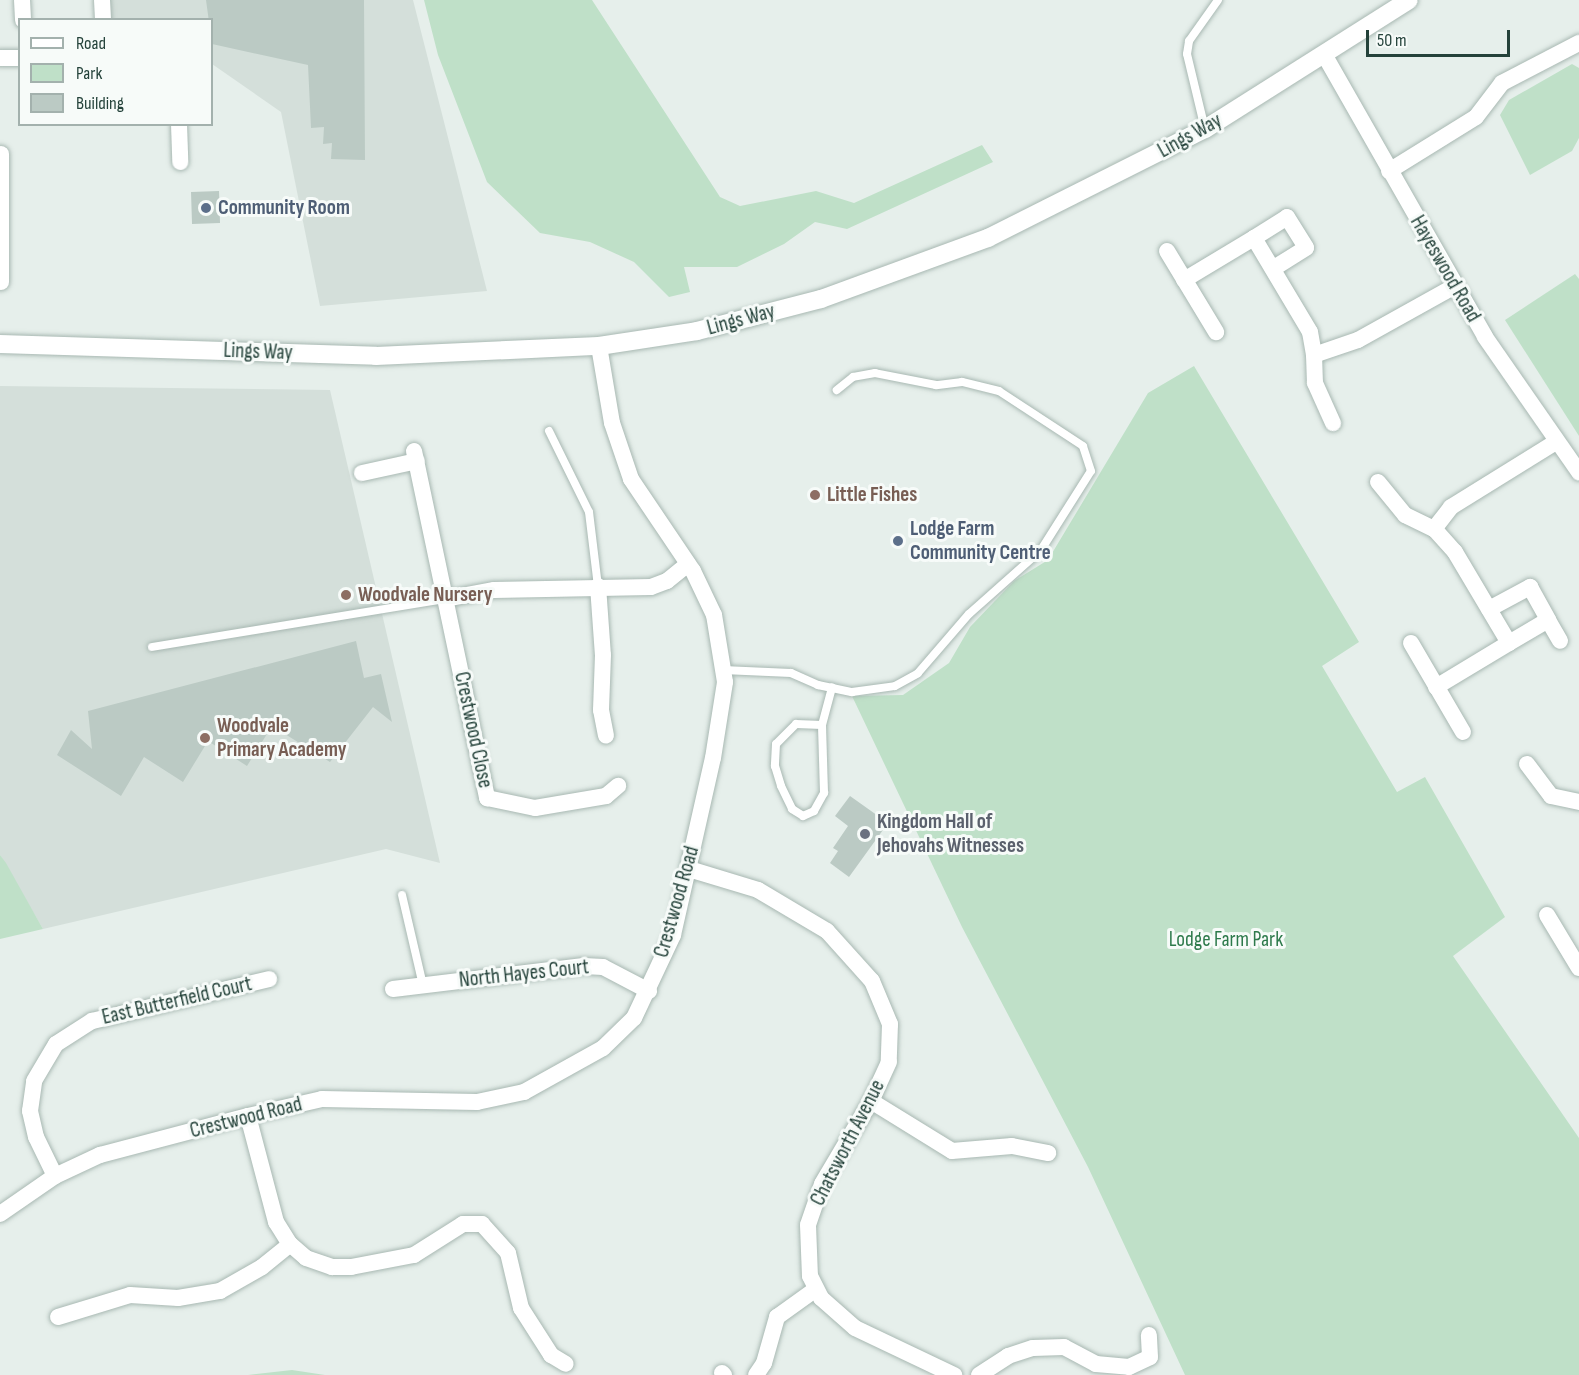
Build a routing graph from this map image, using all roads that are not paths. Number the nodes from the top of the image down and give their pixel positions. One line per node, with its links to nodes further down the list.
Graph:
1 (22, 0): 5 (street)
2 (102, 0): 6 (street)
3 (1218, 0): 12 (lane)
4 (1409, 0): 8 (street, Lings Way)
5 (23, 18)
6 (103, 18)
7 (1579, 43): 15 (street)
8 (1326, 56): 12 (street, Lings Way); 15 (street, Hayeswood Road)
9 (0, 57): 10 (street)
10 (18, 58)
11 (179, 126): 14 (street)
12 (1205, 129): 25 (street, Lings Way)
13 (1, 154): 16 (street)
14 (180, 162)
15 (1389, 171): 22 (street, Hayeswood Road)
16 (0, 228): 21 (street)
17 (1254, 238): 19 (street); 19 (street); 20 (street)
18 (1167, 251): 20 (street)
19 (1274, 268): 26 (street)
20 (1184, 280): 23 (street)
21 (1, 282)
22 (1455, 286): 26 (street); 30 (street, Hayeswood Road)
23 (1216, 332)
24 (0, 344): 25 (street, Lings Way)
25 (599, 346): 35 (street, Crestwood Road)
26 (1314, 355): 28 (street)
27 (837, 390): 45 (lane)
28 (1333, 423)
29 (549, 431): 36 (lane)
30 (1556, 442): 31 (street, Hayeswood Road); 34 (street)
31 (1579, 472)
32 (362, 473): 37 (street, Crestwood Close)
33 (1378, 482): 34 (street)
34 (1434, 529): 38 (street)
35 (688, 564): 36 (street); 44 (street, Crestwood Road)
36 (598, 586): 37 (street); 49 (street)
37 (445, 599): 43 (lane); 51 (street, Crestwood Close)
38 (1490, 609): 39 (street); 42 (street)
39 (1548, 620): 40 (street); 42 (street)
40 (1560, 641)
41 (1411, 643): 46 (street)
42 (1509, 643): 46 (street)
43 (152, 647)
44 (723, 670): 45 (lane); 53 (street, Crestwood Road)
45 (832, 687): 47 (lane)
46 (1436, 687): 48 (street)
47 (822, 725): 47 (lane)
48 (1463, 732)
49 (606, 736)
50 (1527, 764): 52 (street)
51 (618, 786)
52 (1579, 802)
53 (689, 869): 60 (street, Crestwood Road); 61 (street, Chatsworth Avenue)
54 (402, 896): 58 (lane)
55 (1546, 915): 56 (street)
56 (1579, 968)
57 (268, 979): 64 (street, East Butterfield Court)
58 (423, 985): 59 (street, North Hayes Court); 60 (street, North Hayes Court)
59 (393, 989)
60 (649, 991): 62 (street, Crestwood Road)
61 (871, 1101): 63 (street); 67 (street, Chatsworth Avenue)
62 (248, 1116): 64 (street, Crestwood Road); 66 (street)
63 (1048, 1153)
64 (55, 1176): 65 (street, Crestwood Road)
65 (0, 1214)
66 (290, 1244): 68 (street); 70 (street)
67 (816, 1289): 71 (street); 72 (street)
68 (58, 1317)
69 (1149, 1335): 73 (street)
70 (566, 1364)
71 (756, 1375)
72 (954, 1375)
73 (979, 1375)

